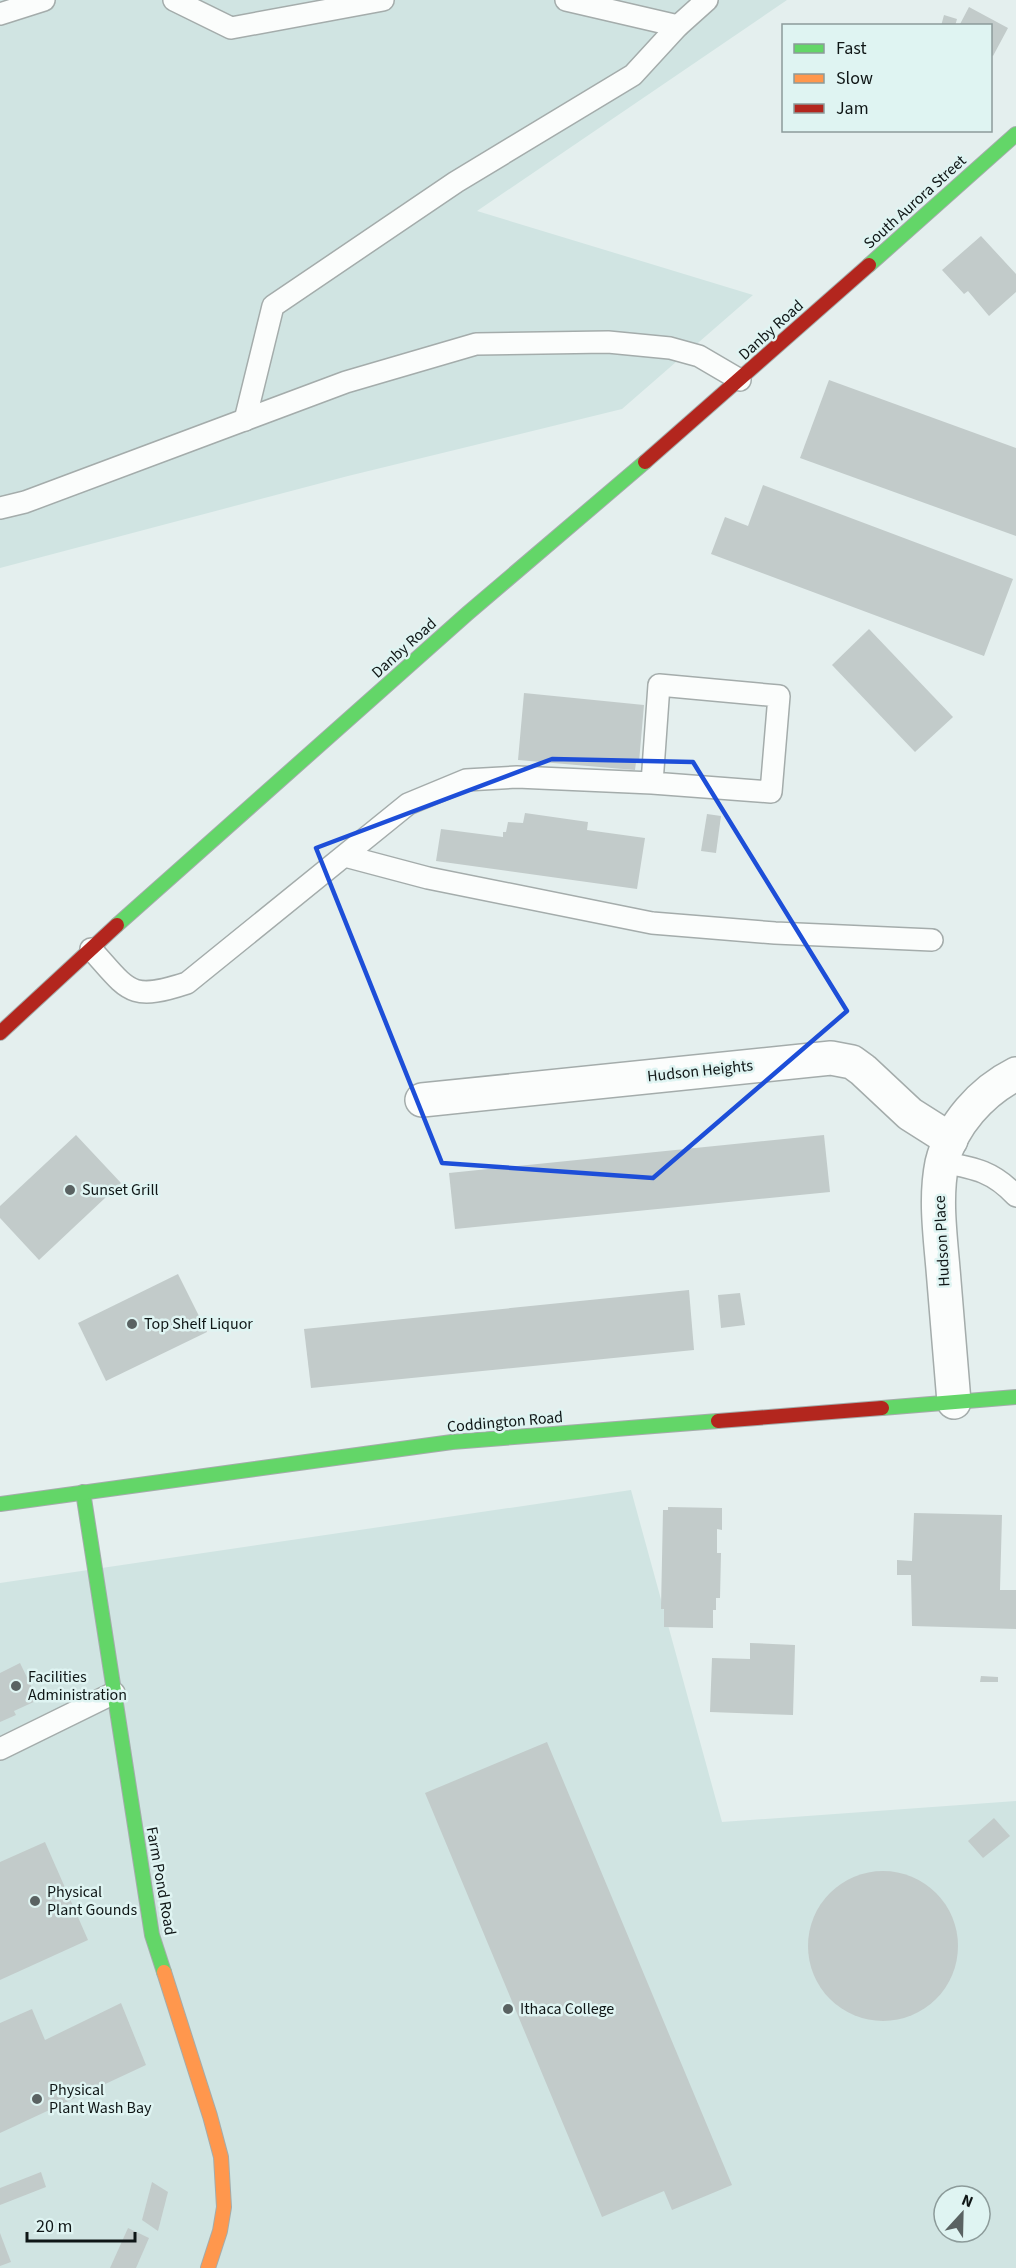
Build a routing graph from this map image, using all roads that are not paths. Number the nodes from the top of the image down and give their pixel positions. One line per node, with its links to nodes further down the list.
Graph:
1 (44, 0): 6 (lane)
2 (174, 0): 3 (lane)
3 (383, 0)
4 (566, 0): 7 (lane)
5 (707, 0): 7 (lane)
6 (0, 14)
7 (678, 26): 11 (lane)
8 (1016, 134): 9 (street, South Aurora Street)
9 (836, 294): 10 (street, Danby Road)
10 (740, 380): 11 (lane); 16 (street, Danby Road)
11 (245, 420): 12 (lane)
12 (0, 508)
13 (652, 783): 13 (lane); 14 (lane)
14 (345, 856): 15 (lane); 16 (lane)
15 (932, 940)
16 (91, 949): 17 (street, Danby Road)
17 (0, 1033)
18 (1016, 1074): 20 (street, Hudson Place)
19 (422, 1100): 20 (street, Hudson Heights)
20 (947, 1151): 21 (lane); 23 (street, Hudson Place)
21 (1016, 1196)
22 (1016, 1397): 23 (street, Coddington Road)
23 (954, 1402): 24 (street, Coddington Road)
24 (83, 1492): 25 (street, Coddington Road); 26 (street, Farm Pond Road)
25 (0, 1504)
26 (114, 1693): 27 (lane); 28 (street, Farm Pond Road)
27 (0, 1749)
28 (208, 2268)

